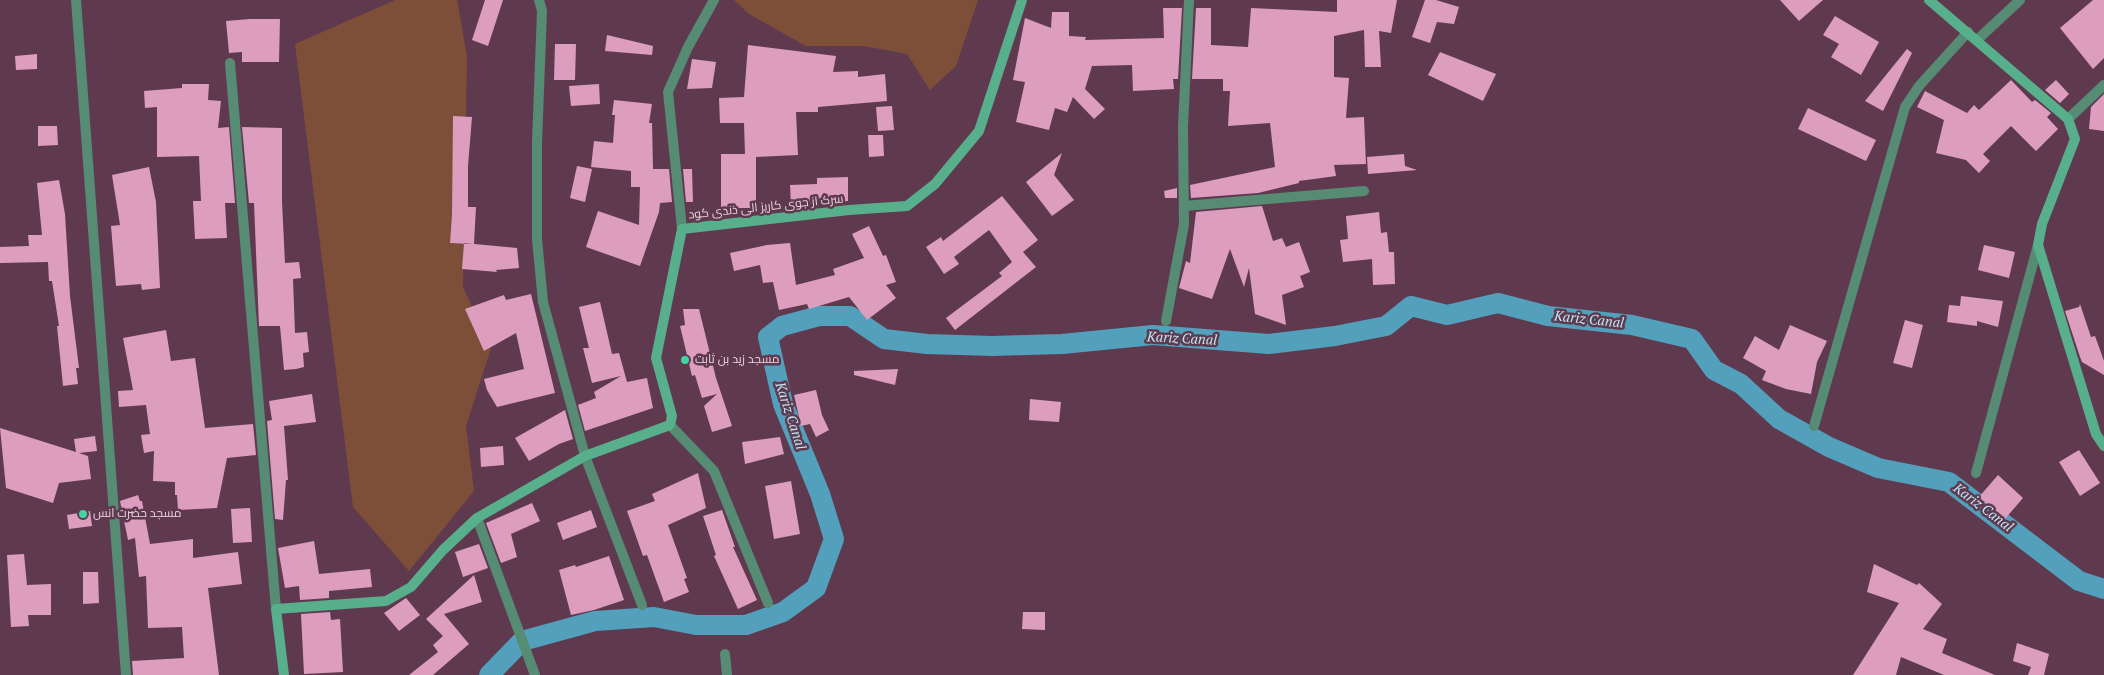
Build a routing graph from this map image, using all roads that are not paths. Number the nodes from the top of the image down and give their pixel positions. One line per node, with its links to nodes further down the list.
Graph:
1 (76, 0): 28 (street)
2 (539, 0): 21 (street)
3 (714, 0): 15 (street)
4 (1022, 0): 15 (street, سرک از جوی کاریز الی ذندی کود)
5 (1189, 0): 14 (street)
6 (1929, 0): 8 (street)
7 (2020, 0): 9 (street)
8 (1968, 32): 9 (street); 19 (street)
9 (1976, 40): 12 (street)
10 (230, 62): 26 (street)
11 (2104, 85): 12 (street)
12 (2068, 120): 16 (street)
13 (1364, 191): 14 (street)
14 (1184, 206): 17 (street)
15 (682, 229): 18 (street, سرک از جوی کاریز الی ذندی کود)
16 (2038, 245): 20 (street); 22 (street)
17 (1166, 321)
18 (670, 425): 21 (street); 24 (street)
19 (1814, 426)
20 (2104, 446)
21 (585, 456): 23 (street); 25 (street)
22 (1976, 473)
23 (477, 518): 26 (street); 30 (street)
24 (768, 603)
25 (642, 605)
26 (276, 609): 29 (street)
27 (725, 654): 31 (street)
28 (126, 675)
29 (284, 675)
30 (535, 675)
31 (727, 675)

